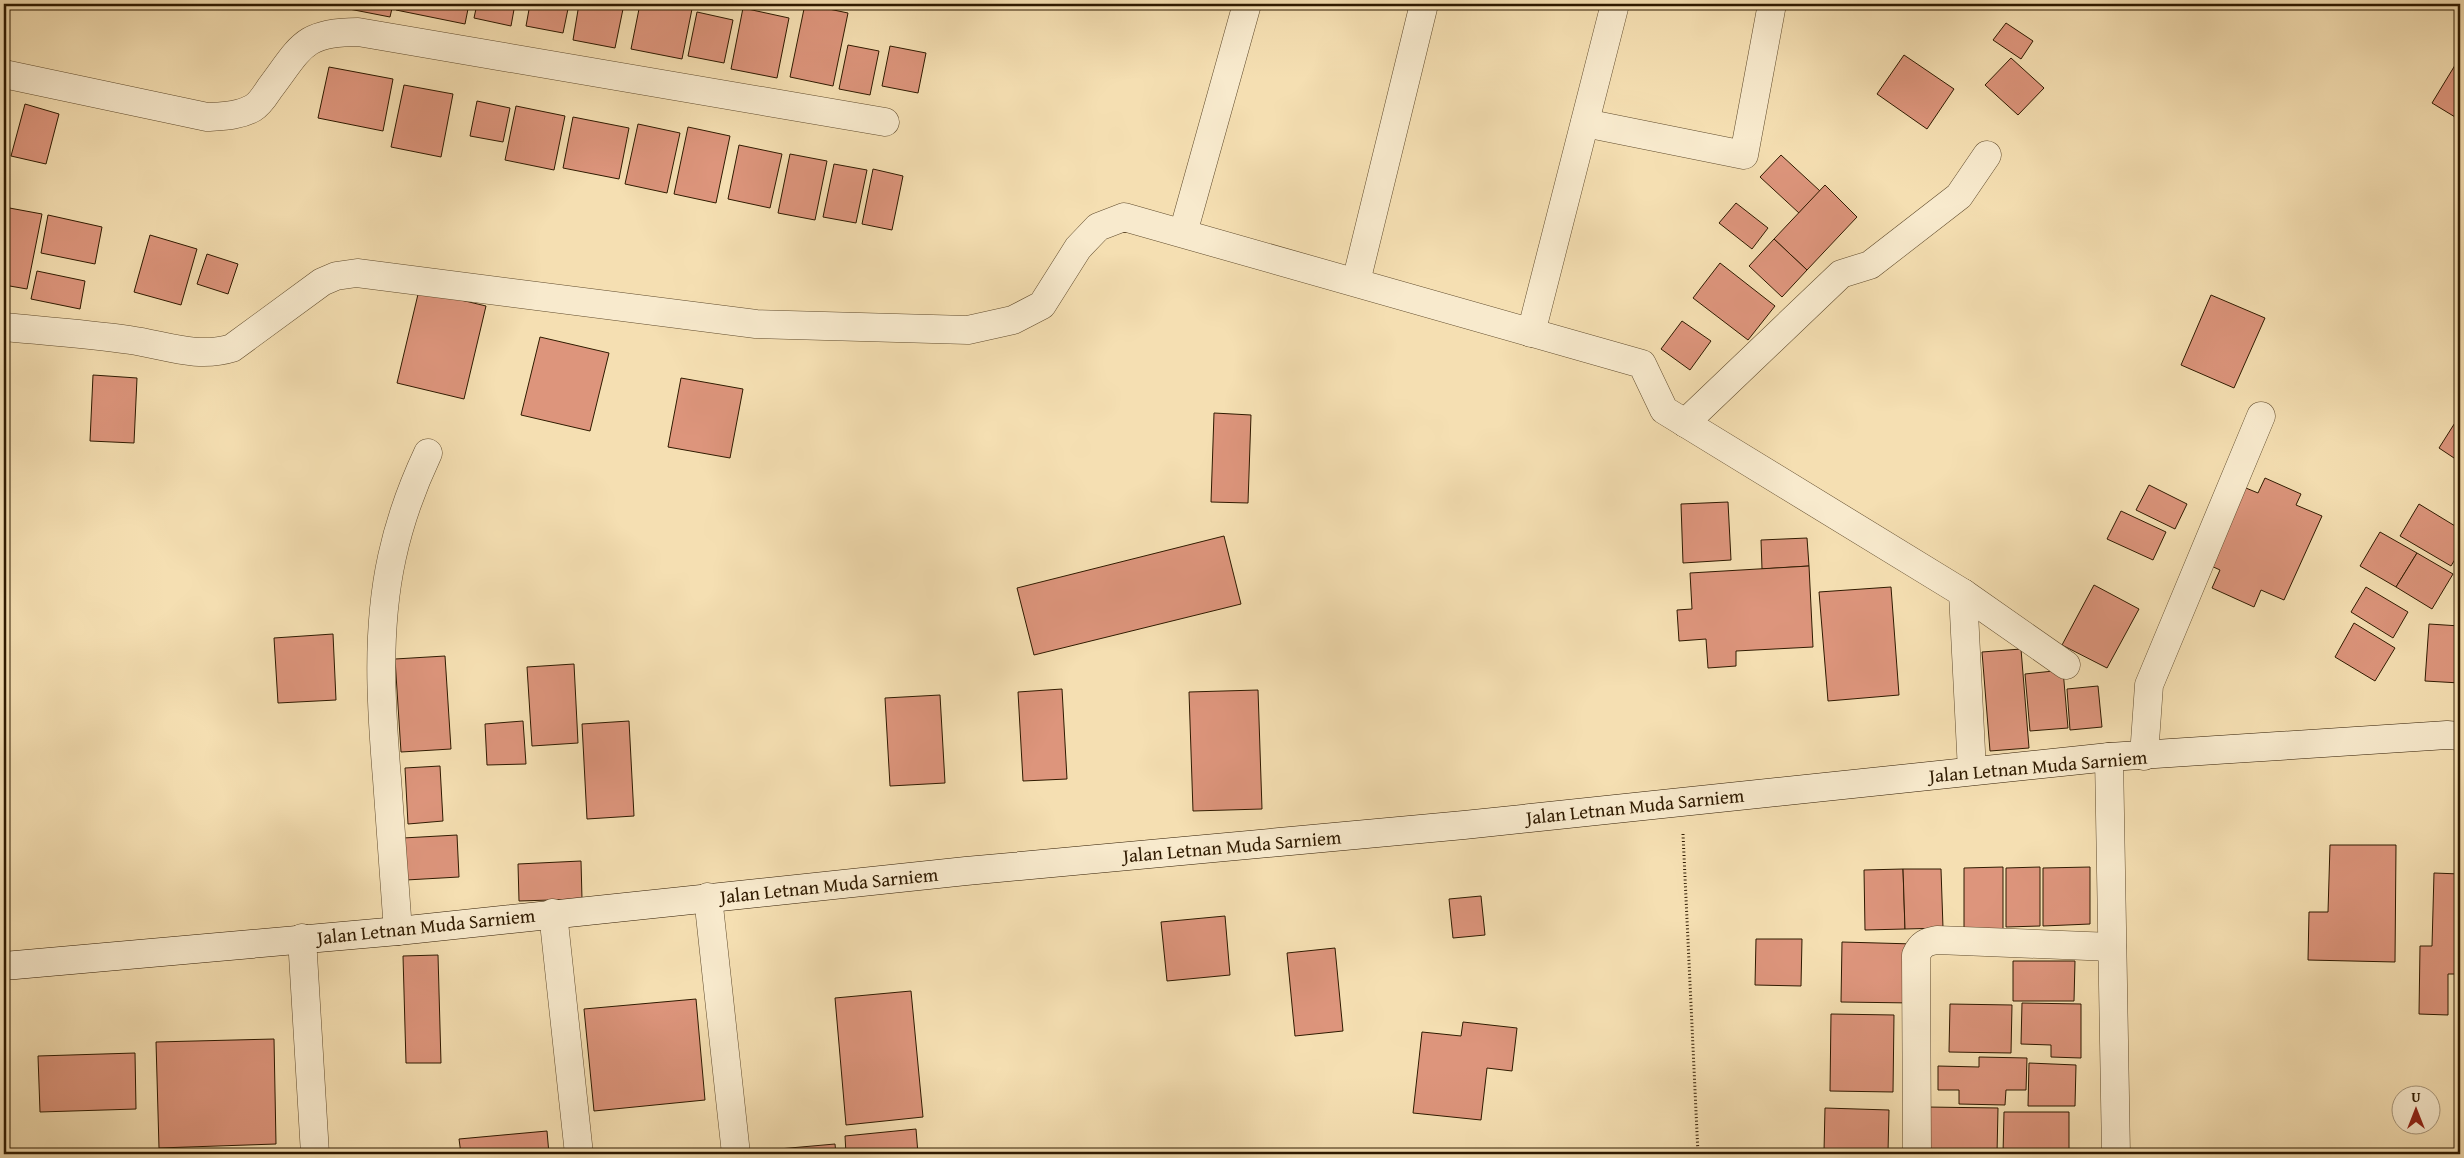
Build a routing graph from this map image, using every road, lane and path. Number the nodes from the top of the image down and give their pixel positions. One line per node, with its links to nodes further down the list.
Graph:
1 (1248, 4): 9 (street)
2 (1424, 4): 10 (street)
3 (1614, 4): 7 (street)
4 (1772, 4): 7 (street)
5 (4, 74): 6 (street)
6 (885, 122)
7 (1585, 123): 12 (street)
8 (1987, 155): 14 (street)
9 (1183, 233): 10 (street); 11 (street)
10 (1356, 282): 12 (street)
11 (4, 327)
12 (1531, 333): 14 (street)
13 (2261, 416): 19 (street)
14 (1686, 422): 16 (street)
15 (428, 453): 25 (street)
16 (1963, 593): 17 (street); 21 (street)
17 (2066, 665)
18 (2460, 736): 19 (street, Jalan Letnan Muda Sarniem)
19 (2144, 756): 20 (street, Jalan Letnan Muda Sarniem)
20 (2109, 757): 21 (street, Jalan Letnan Muda Sarniem); 27 (street)
21 (1972, 771): 22 (street, Jalan Letnan Muda Sarniem)
22 (1682, 801): 23 (street, Jalan Letnan Muda Sarniem); 32 (path)
23 (708, 898): 24 (street, Jalan Letnan Muda Sarniem); 31 (street)
24 (553, 913): 25 (street, Jalan Letnan Muda Sarniem); 30 (street)
25 (398, 931): 26 (street, Jalan Letnan Muda Sarniem)
26 (302, 938): 28 (street, Jalan Letnan Muda Sarniem); 29 (street)
27 (2112, 947): 33 (street); 34 (street)
28 (4, 966)
29 (315, 1154)
30 (580, 1154)
31 (736, 1154)
32 (1698, 1154)
33 (1917, 1154)
34 (2116, 1154)

